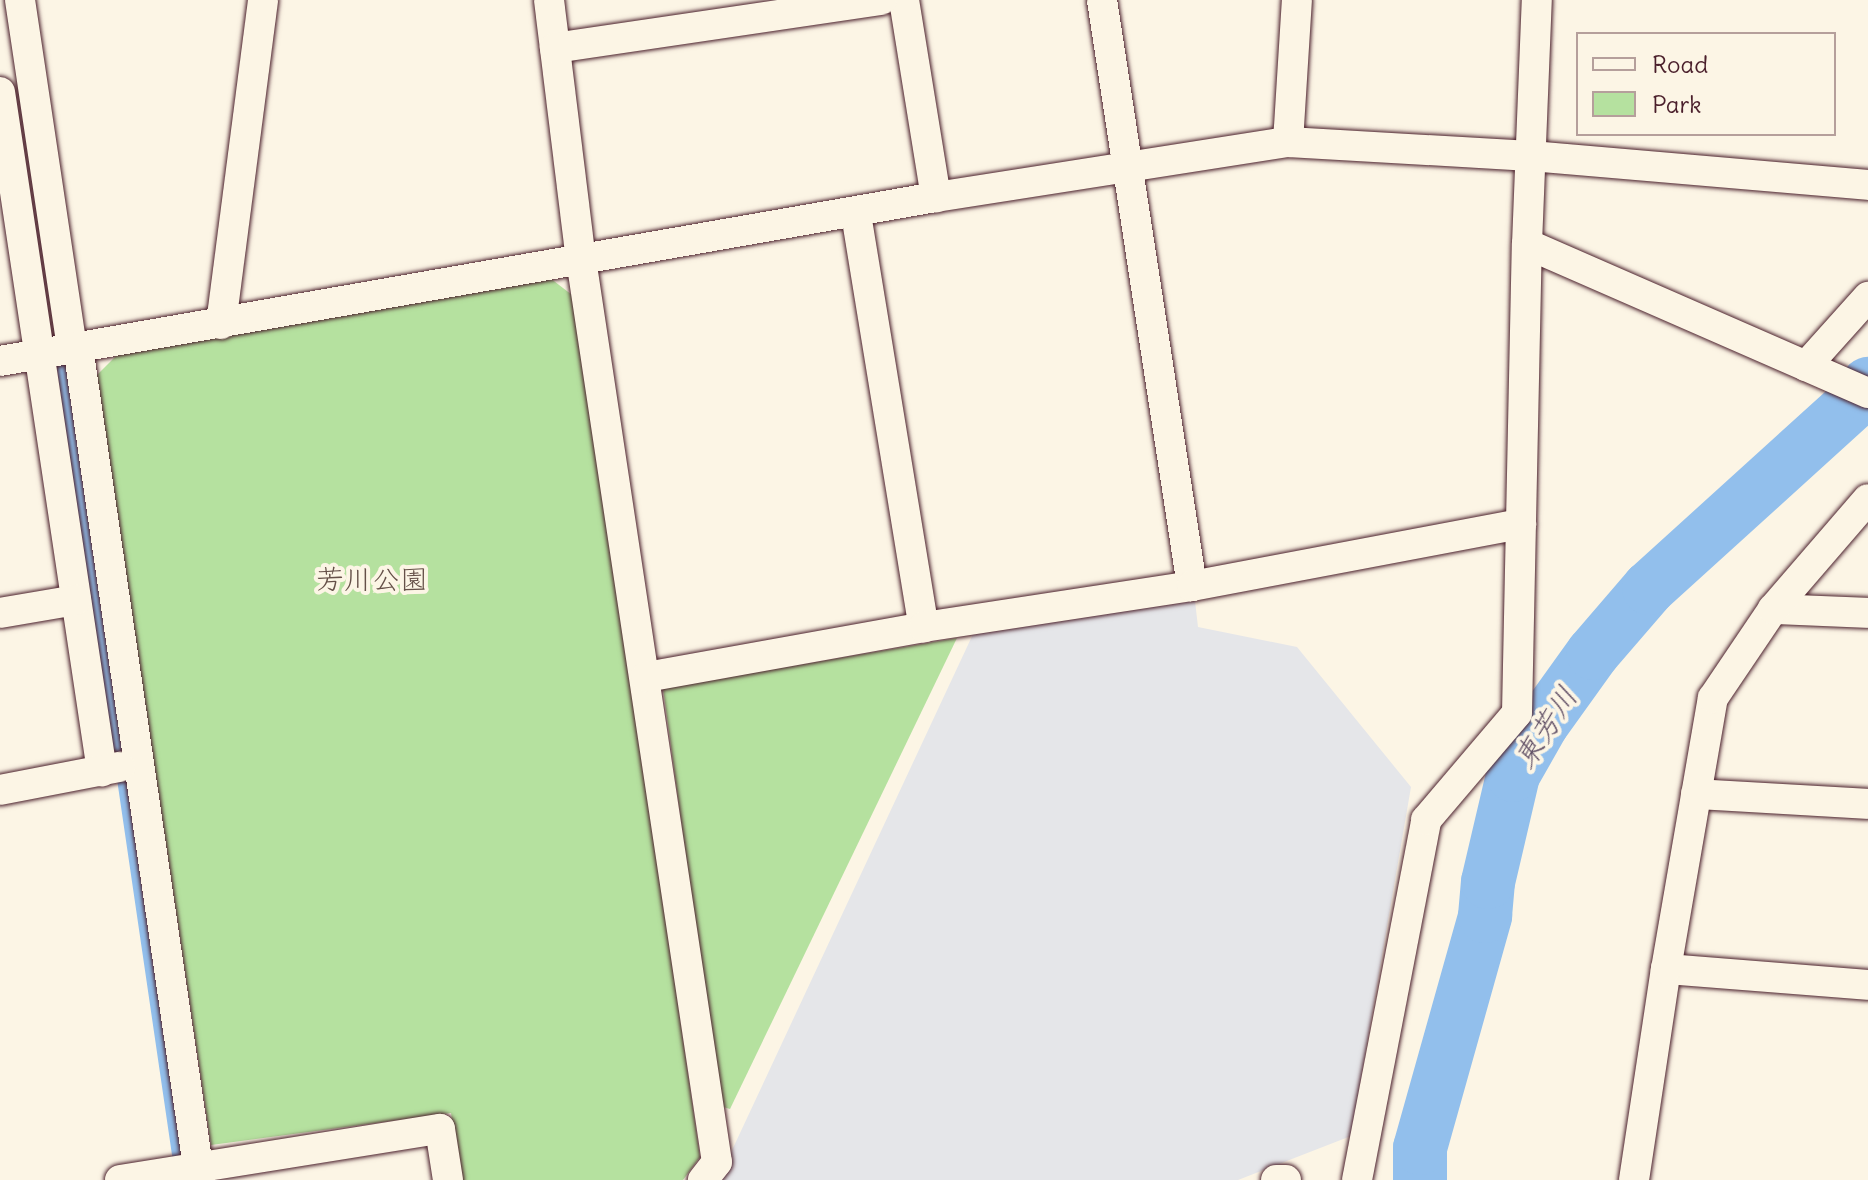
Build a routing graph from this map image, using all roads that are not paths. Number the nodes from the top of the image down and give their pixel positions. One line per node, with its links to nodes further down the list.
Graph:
1 (20, 0): 21 (street)
2 (263, 0): 20 (street)
3 (549, 0): 9 (street)
4 (881, 0): 9 (street)
5 (904, 0): 15 (street)
6 (1102, 0): 13 (street)
7 (1297, 0): 11 (street)
8 (1537, 0): 12 (street)
9 (555, 48): 18 (street)
10 (0, 92): 22 (street)
11 (1288, 142): 12 (street); 13 (street)
12 (1531, 156): 14 (street); 17 (street)
13 (1129, 169): 15 (street); 28 (street)
14 (1868, 185)
15 (936, 197): 16 (street)
16 (856, 214): 18 (street); 33 (street)
17 (1527, 244): 24 (street); 27 (street)
18 (581, 259): 20 (street); 34 (street)
19 (1868, 297): 24 (street)
20 (221, 324): 21 (street)
21 (75, 347): 22 (street); 35 (street)
22 (39, 353): 23 (street); 29 (street)
23 (0, 361)
24 (1806, 366): 25 (street)
25 (1868, 393)
26 (1868, 499): 30 (street)
27 (1521, 524): 28 (street); 47 (street)
28 (1192, 586): 33 (street)
29 (76, 600): 31 (street); 35 (street)
30 (1773, 609): 32 (street); 37 (street)
31 (0, 613)
32 (1868, 613)
33 (924, 627): 34 (street)
34 (646, 677): 44 (street)
35 (119, 767): 36 (street); 41 (street)
36 (0, 790)
37 (1696, 794): 38 (street); 39 (street)
38 (1868, 804)
39 (1666, 969): 40 (street); 48 (street)
40 (1868, 985)
41 (199, 1173): 42 (street); 43 (street)
42 (120, 1180)
43 (448, 1180)
44 (703, 1180)
45 (1276, 1180): 46 (street)
46 (1286, 1180)
47 (1357, 1180)
48 (1634, 1180)

